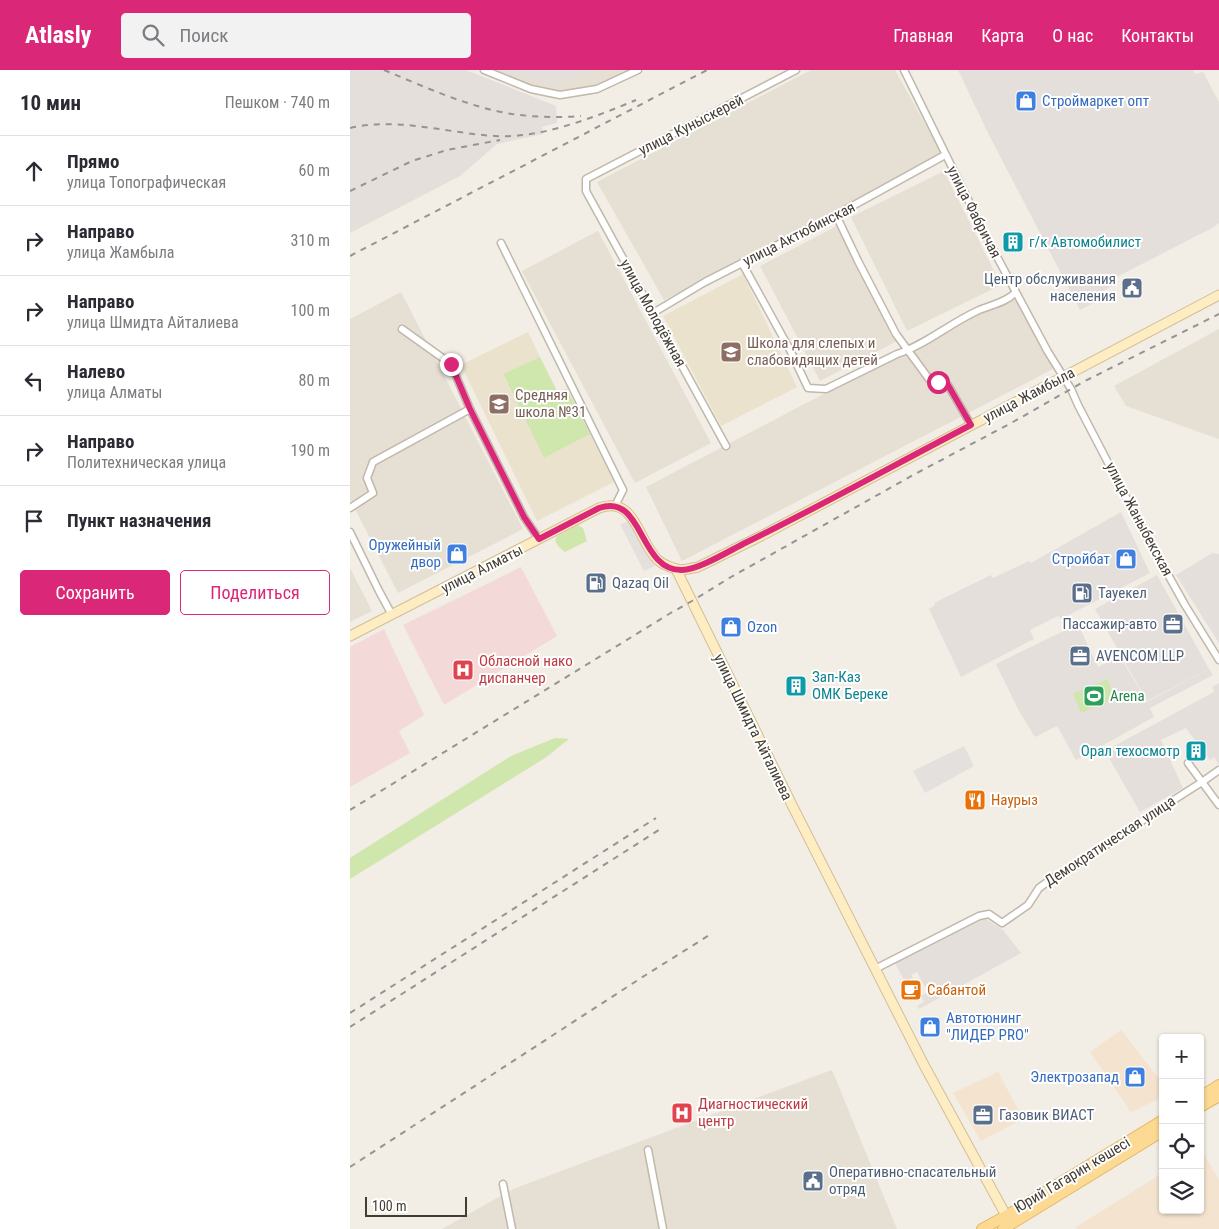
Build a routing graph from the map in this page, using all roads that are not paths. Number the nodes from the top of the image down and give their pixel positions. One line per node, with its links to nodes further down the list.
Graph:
1 (484, 70): 2 (street)
2 (638, 70)
3 (796, 70): 6 (street, улица Куныскерей)
4 (904, 70): 5 (street, улица Фабричая)
5 (945, 155): 7 (street, улица Актюбинская); 10 (street, улица Фабричая)
6 (586, 179): 12 (street, улица Молодёжная)
7 (836, 215): 9 (street, улица Актюбинская); 14 (street)
8 (500, 244): 19 (street)
9 (742, 263): 12 (street, улица Актюбинская); 14 (street)
10 (1015, 293): 14 (street); 15 (street, улица Фабричая)
11 (1219, 295): 15 (street, улица Жамбыла)
12 (653, 313): 18 (street, улица Молодёжная)
13 (402, 329): 16 (street)
14 (908, 350): 17 (street)
15 (1063, 377): 17 (street, улица Жамбыла); 26 (street, улица Жаныбекская)
16 (470, 409): 20 (street); 22 (street)
17 (971, 425): 23 (street, улица Жамбыла)
18 (726, 446)
19 (615, 506): 22 (street, улица Алматы); 23 (street)
20 (350, 508)
21 (350, 532): 24 (street)
22 (539, 539): 24 (street, улица Алматы)
23 (676, 570): 31 (street, улица Шмидта Айталиева)
24 (392, 615): 25 (street, улица Алматы)
25 (350, 636)
26 (1219, 660)
27 (1188, 763): 29 (street)
28 (1219, 770): 29 (street, Демократическая улица)
29 (1202, 782): 30 (street); 31 (street, Демократическая улица)
30 (1219, 805)
31 (875, 969): 40 (street, улица Шмидта Айталиева)
32 (1219, 1085): 33 (main road)
33 (1204, 1094)
34 (1219, 1096): 35 (main road)
35 (1204, 1105)
36 (1159, 1123): 40 (main road, Юрий Гагарин көшесі)
37 (1159, 1133): 40 (main road, Юрий Гагарин көшесі)
38 (648, 1150): 42 (street)
39 (503, 1184): 41 (street)
40 (1006, 1223): 43 (main road, Юрий Гагарин көшесі)
41 (512, 1229)
42 (663, 1229)
43 (982, 1229)

